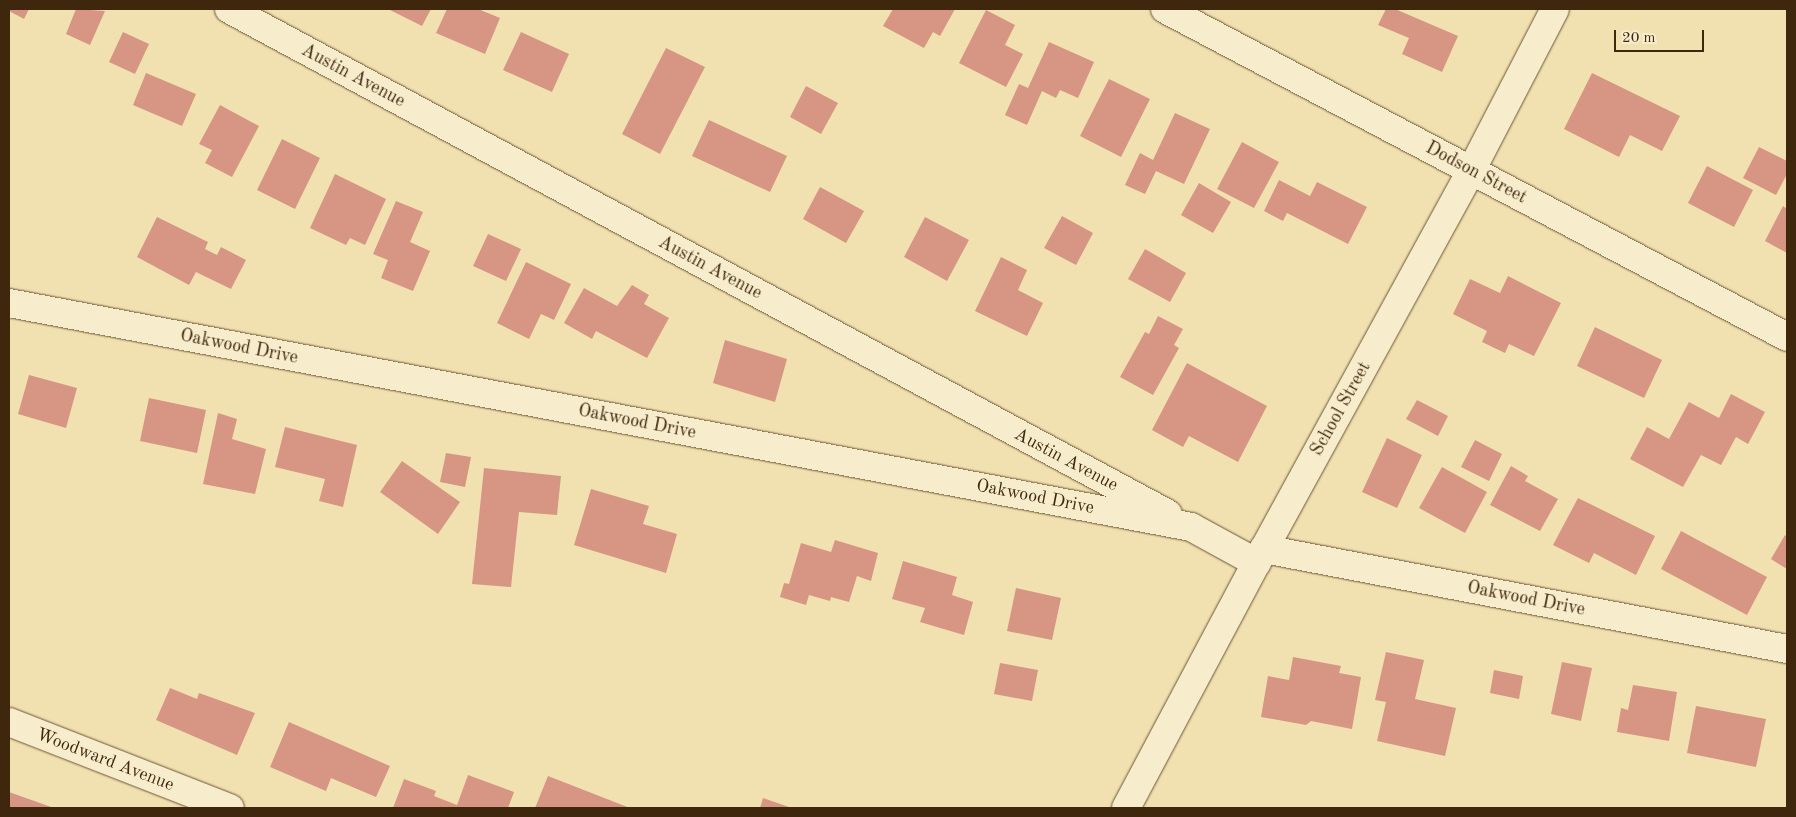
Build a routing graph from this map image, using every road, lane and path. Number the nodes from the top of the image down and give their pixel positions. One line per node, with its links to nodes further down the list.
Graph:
1 (229, 9): 7 (street, Austin Avenue)
2 (1165, 9): 4 (street, Dodson Street)
3 (1555, 9): 4 (street, School Street)
4 (1471, 171): 6 (street, Dodson Street); 8 (street, School Street)
5 (9, 303): 7 (street, Oakwood Drive)
6 (1787, 337)
7 (1191, 527): 8 (street, Oakwood Drive)
8 (1261, 556): 9 (street, Oakwood Drive); 12 (street, School Street)
9 (1787, 649)
10 (9, 722): 11 (street, Woodward Avenue)
11 (230, 808)
12 (1126, 808)

